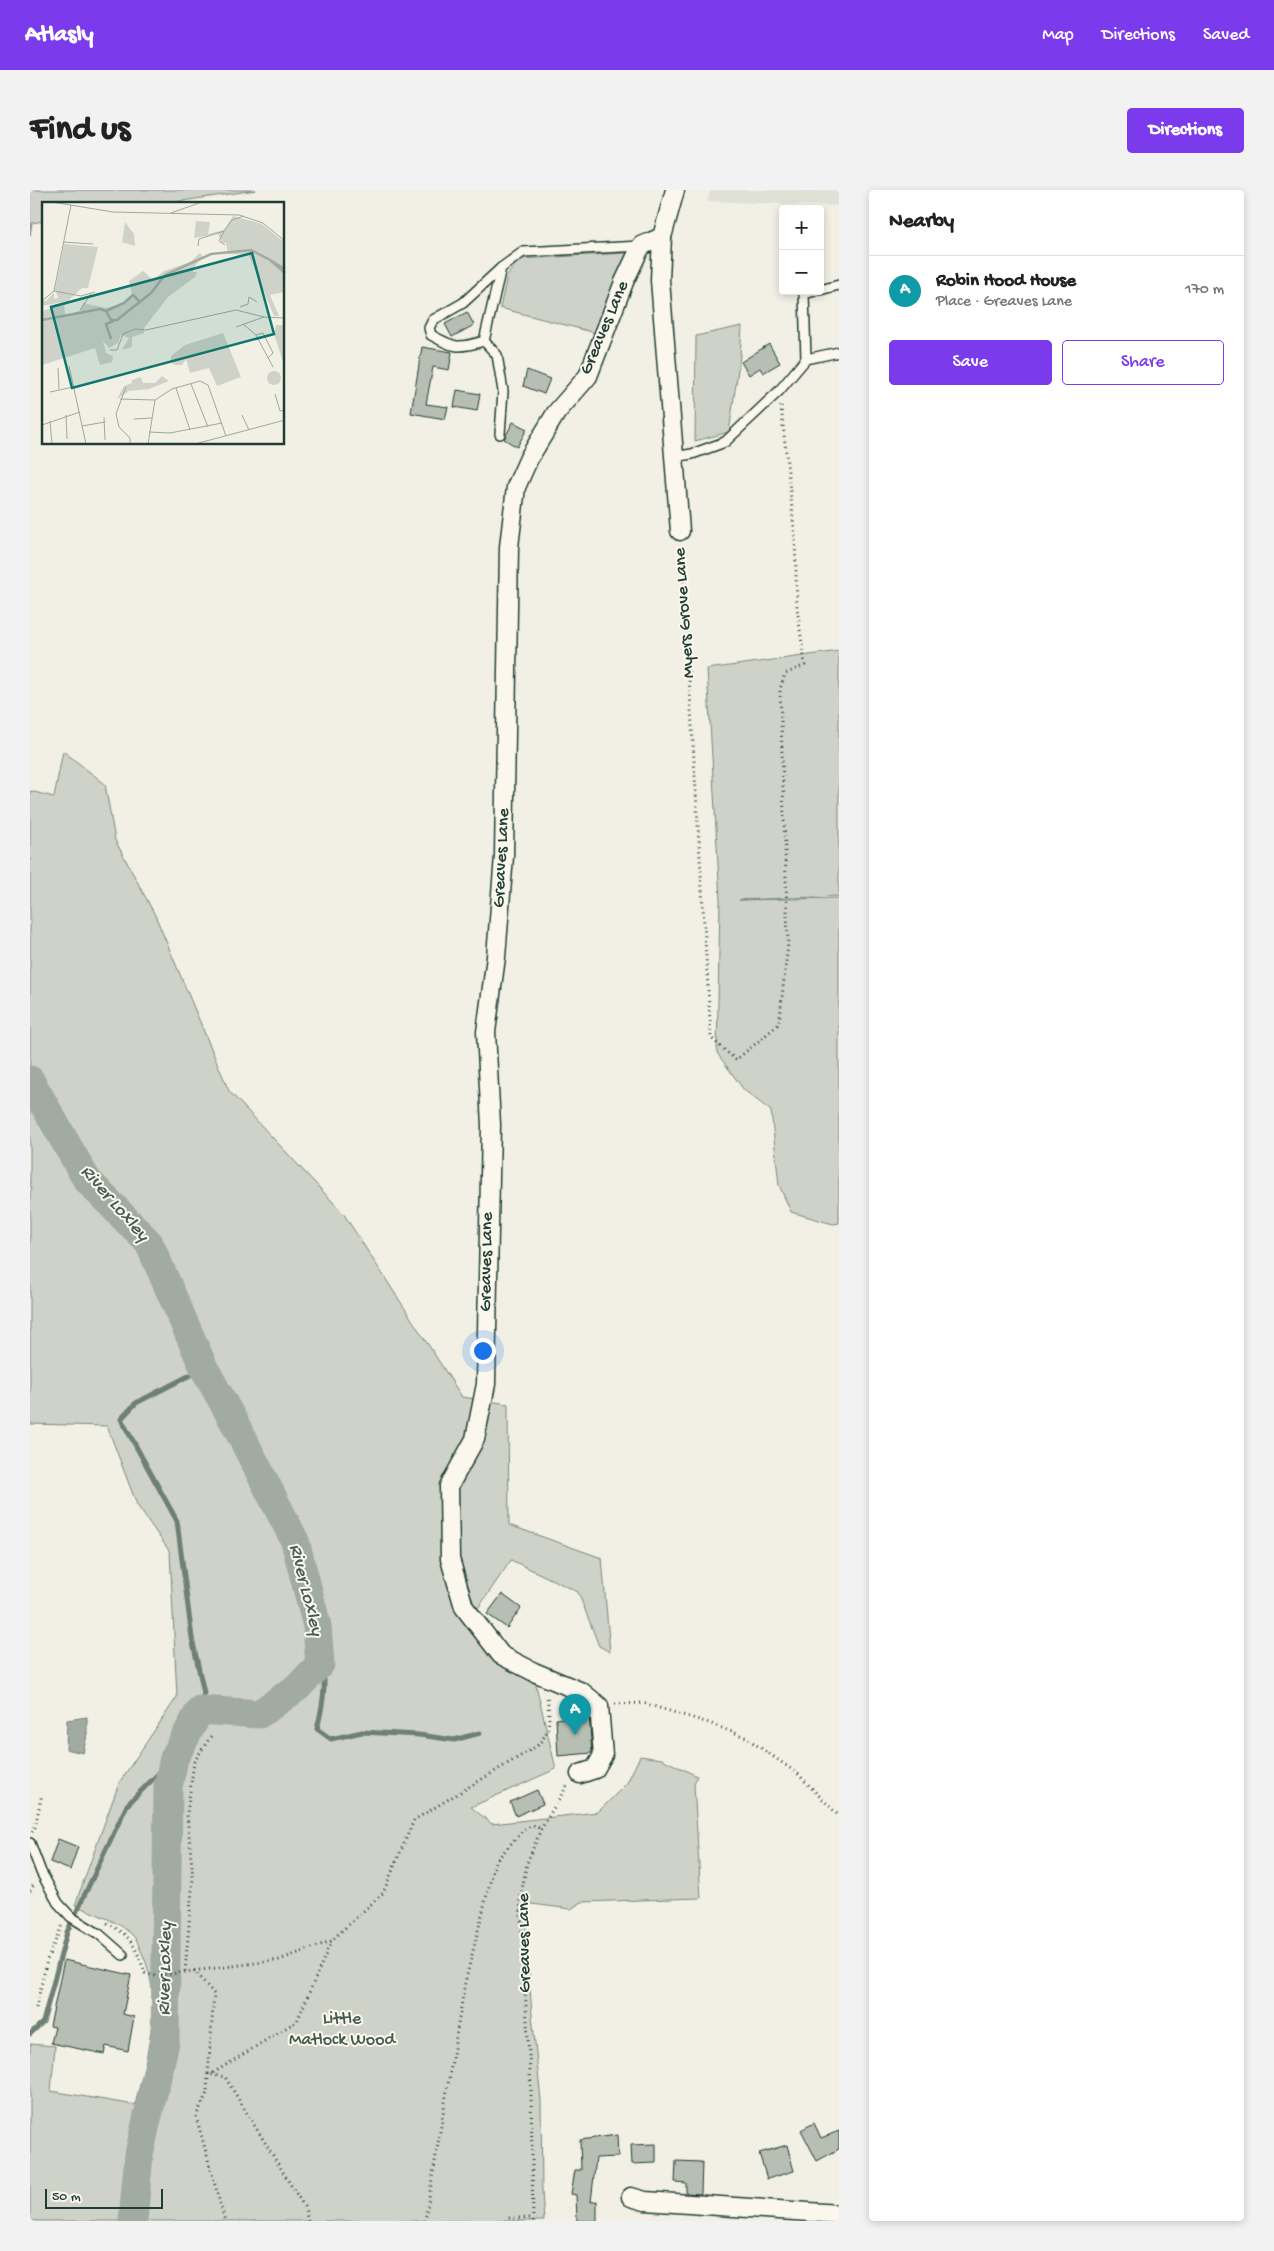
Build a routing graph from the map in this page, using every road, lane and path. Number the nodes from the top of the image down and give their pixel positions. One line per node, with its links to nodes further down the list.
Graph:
1 (675, 190): 2 (street, Myers Grove Lane)
2 (662, 237): 3 (street); 13 (street, Myers Grove Lane)
3 (641, 246): 4 (lane); 15 (street, Greaves Lane)
4 (500, 268): 8 (lane); 8 (lane)
5 (839, 285): 6 (lane)
6 (824, 289)
7 (804, 295): 10 (lane)
8 (484, 340): 12 (lane)
9 (839, 352): 10 (lane)
10 (806, 359): 11 (lane)
11 (779, 391): 13 (lane); 14 (path, Myers Grove Lane)
12 (500, 434)
13 (673, 457): 14 (street, Myers Grove Lane)
14 (680, 531)
15 (545, 1677): 16 (street, Greaves Lane); 25 (path)
16 (600, 1706): 18 (street); 20 (path)
17 (213, 1733): 28 (path)
18 (580, 1774): 21 (path, Greaves Lane)
19 (42, 1794): 22 (path)
20 (839, 1816)
21 (541, 1829): 35 (path, Greaves Lane); 38 (path)
22 (30, 1835)
23 (30, 1843): 24 (lane)
24 (72, 1917): 26 (lane); 30 (path)
25 (331, 1941): 27 (path); 31 (path)
26 (124, 1954)
27 (194, 1970): 28 (path); 32 (path)
28 (183, 1972): 29 (path)
29 (154, 1976)
30 (36, 2008)
31 (213, 2073): 32 (path); 37 (path)
32 (208, 2074): 36 (path)
33 (631, 2197): 34 (street)
34 (836, 2216)
35 (533, 2220): 39 (path)
36 (226, 2221)
37 (308, 2221)
38 (427, 2221)
39 (506, 2221)

